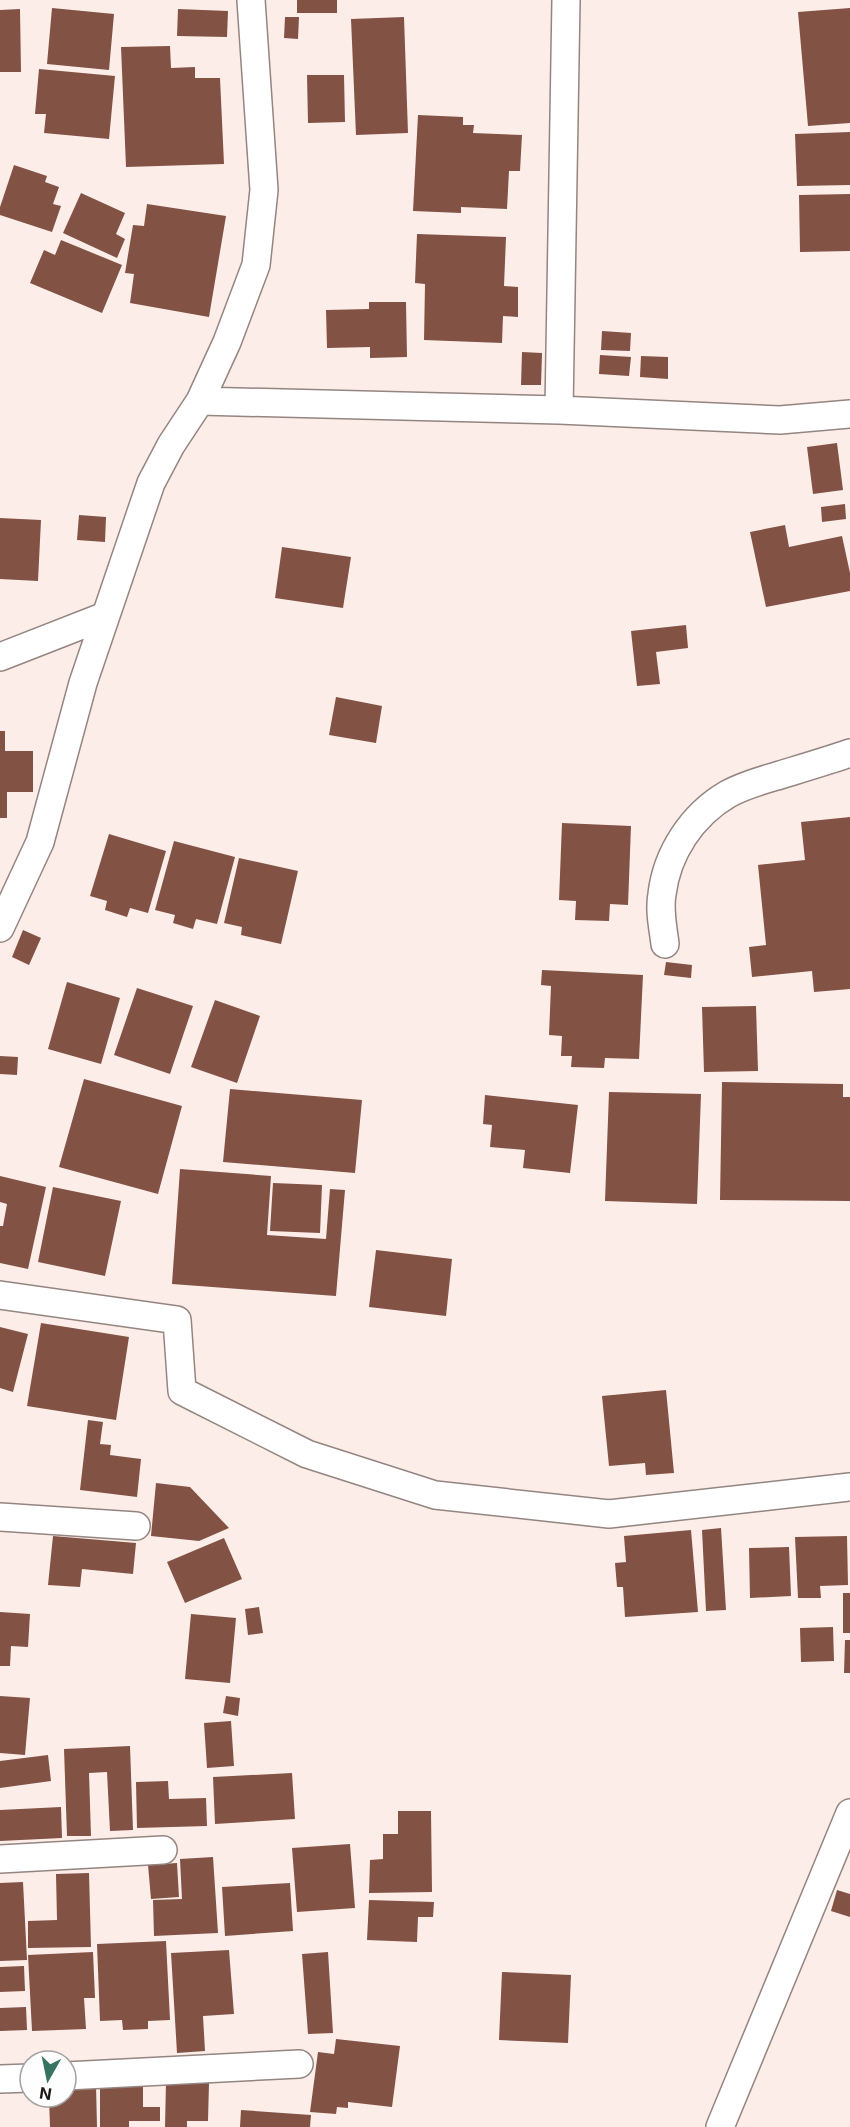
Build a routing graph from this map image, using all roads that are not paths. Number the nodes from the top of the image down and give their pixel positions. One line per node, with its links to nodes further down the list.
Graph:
1 (251, 0): 3 (street)
2 (566, 0): 4 (street)
3 (200, 401): 4 (street); 6 (street)
4 (559, 410): 5 (street)
5 (850, 414)
6 (105, 616): 7 (street); 9 (street)
7 (0, 657)
8 (850, 753): 10 (street)
9 (0, 928)
10 (665, 944)
11 (0, 1295): 12 (street)
12 (850, 1487)
13 (0, 1517): 14 (street)
14 (136, 1526)
15 (850, 1813): 22 (street)
16 (163, 1850): 17 (street)
17 (0, 1859)
18 (299, 2064): 19 (street)
19 (78, 2075)
20 (18, 2078): 21 (street)
21 (0, 2079)
22 (720, 2127)

